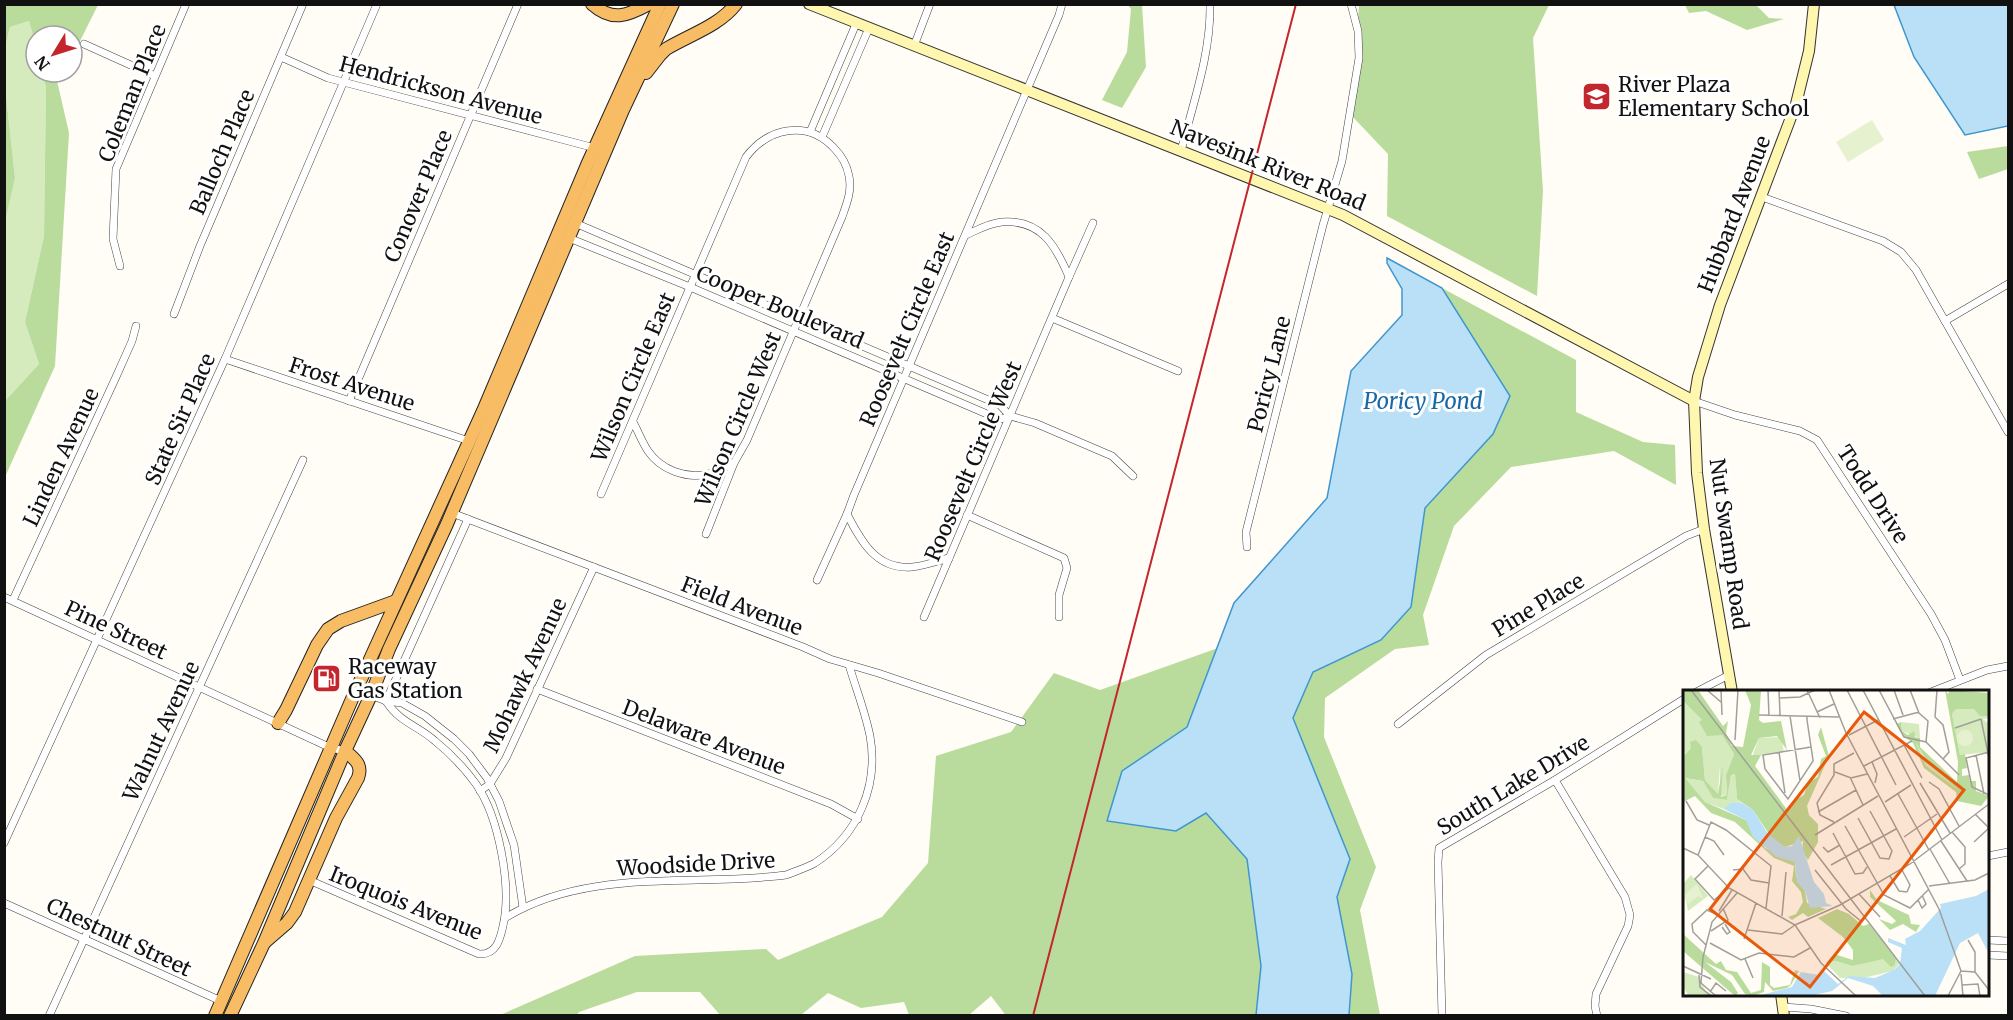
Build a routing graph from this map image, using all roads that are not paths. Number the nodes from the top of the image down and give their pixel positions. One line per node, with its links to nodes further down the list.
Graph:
1 (186, 4): 21 (street, Coleman Place)
2 (303, 4): 20 (street, Balloch Place)
3 (377, 4): 22 (street, State Sir Place)
4 (518, 4): 25 (street, Conover Place)
5 (592, 4): 6 (highway)
6 (649, 4)
7 (660, 4): 28 (highway)
8 (673, 4): 23 (highway)
9 (736, 4): 23 (highway)
10 (930, 4): 19 (street)
11 (1062, 4): 24 (street, Roosevelt Circle East)
12 (1210, 4): 29 (street)
13 (1350, 4): 31 (street, Poricy Lane)
14 (1814, 4): 30 (main road, Hubbard Avenue)
15 (809, 5): 16 (main road, Navesink River Road)
16 (856, 24): 17 (main road, Navesink River Road); 26 (street)
17 (869, 28): 19 (main road, Navesink River Road); 27 (street)
18 (84, 44): 21 (street)
19 (914, 45): 24 (main road, Navesink River Road)
20 (281, 57): 22 (street, Hendrickson Avenue); 41 (street, Balloch Place)
21 (155, 76): 36 (street, Coleman Place)
22 (344, 82): 25 (street, Hendrickson Avenue); 47 (street, State Sir Place)
23 (634, 88): 32 (highway)
24 (1027, 90): 29 (main road, Navesink River Road); 34 (street, Roosevelt Circle East)
25 (471, 115): 28 (street, Hendrickson Avenue); 51 (street, Conover Place)
26 (810, 132): 27 (street); 37 (street, Wilson Circle East)
27 (822, 137): 43 (street, Wilson Circle West)
28 (595, 148): 56 (highway)
29 (1181, 150): 31 (main road, Navesink River Road)
30 (1762, 197): 44 (street); 52 (main road, Hubbard Avenue)
31 (1328, 209): 52 (main road, Navesink River Road); 67 (street, Poricy Lane)
32 (575, 223): 35 (highway); 37 (street, Cooper Boulevard)
33 (1093, 223): 38 (street)
34 (966, 235): 38 (street); 48 (street, Roosevelt Circle East)
35 (569, 238): 40 (street, Cooper Boulevard); 61 (highway)
36 (120, 266)
37 (695, 275): 40 (street, Wilson Circle East); 43 (street, Cooper Boulevard)
38 (1069, 277): 42 (street, Roosevelt Circle West)
39 (2008, 284): 44 (street)
40 (690, 287): 46 (street, Cooper Boulevard); 54 (street, Wilson Circle East)
41 (174, 315)
42 (1052, 318): 49 (street); 53 (street, Roosevelt Circle West)
43 (799, 319): 46 (street, Wilson Circle West); 48 (street, Cooper Boulevard)
44 (1945, 321): 55 (street)
45 (136, 326): 72 (street, Linden Avenue)
46 (793, 331): 50 (street, Cooper Boulevard); 58 (street, Wilson Circle West)
47 (225, 359): 51 (street, Frost Avenue); 76 (street, State Sir Place)
48 (909, 366): 50 (street, Roosevelt Circle East); 53 (street, Cooper Boulevard)
49 (1178, 371)
50 (904, 378): 53 (street, Cooper Boulevard); 62 (street, Roosevelt Circle East)
51 (349, 401): 56 (street, Frost Avenue)
52 (1694, 401): 65 (main road, Nut Swamp Road); 80 (street, Todd Drive)
53 (1011, 416): 59 (street, Cooper Boulevard); 63 (street, Roosevelt Circle West)
54 (633, 422): 58 (street); 60 (street, Wilson Circle East)
55 (2008, 432)
56 (469, 441): 73 (highway)
57 (303, 460): 81 (street, Walnut Avenue)
58 (734, 463): 66 (street, Wilson Circle West)
59 (1133, 476)
60 (601, 494)
61 (452, 513): 64 (street, Field Avenue); 86 (highway)
62 (847, 514): 68 (street); 70 (street, Roosevelt Circle East)
63 (967, 515): 68 (street, Roosevelt Circle West); 75 (street)
64 (468, 519): 69 (street, Field Avenue); 88 (street)
65 (1704, 529): 79 (main road, Nut Swamp Road); 91 (street, Pine Place)
66 (706, 534)
67 (1247, 548)
68 (949, 558): 74 (street, Roosevelt Circle West)
69 (594, 567): 77 (street, Field Avenue); 82 (street, Mohawk Avenue)
70 (817, 580)
71 (4, 597): 72 (street, Pine Street)
72 (13, 600): 76 (street, Pine Street)
73 (396, 601): 90 (highway); 92 (highway)
74 (924, 617)
75 (1059, 617)
76 (97, 639): 81 (street, Pine Street); 98 (street, State Sir Place)
77 (849, 665): 89 (street, Field Avenue); 97 (street, Woodside Drive)
78 (2008, 666): 80 (street)
79 (1729, 675): 83 (street); 84 (main road, Nut Swamp Road)
80 (1960, 680): 85 (street)
81 (200, 687): 90 (street, Pine Street); 105 (street, Walnut Avenue)
82 (537, 689): 95 (street, Mohawk Avenue); 97 (street, Delaware Avenue)
83 (1700, 690)
84 (1732, 690)
85 (1936, 690)
86 (371, 695): 88 (street); 93 (highway)
87 (1683, 700): 94 (street, South Lake Drive)
88 (386, 701): 95 (street); 96 (street)
89 (1022, 722)
90 (278, 723): 92 (street, Pine Street)
91 (1398, 724)
92 (331, 748): 93 (street, Pine Street); 112 (highway)
93 (345, 751): 101 (highway); 108 (highway)
94 (1555, 780): 117 (street, South Lake Drive); 118 (street)
95 (490, 784): 96 (street, Mohawk Avenue); 103 (street)
96 (480, 791): 104 (street)
97 (858, 819): 103 (street, Woodside Drive)
98 (4, 843)
99 (2008, 852): 100 (street)
100 (1989, 856)
101 (309, 880): 104 (street, Iroquois Avenue); 108 (highway)
102 (4, 903): 105 (street, Chestnut Street)
103 (522, 908): 104 (street, Woodside Drive)
104 (505, 918)
105 (84, 939): 112 (street, Chestnut Street); 114 (street, Walnut Avenue)
106 (1989, 940): 107 (street)
107 (2008, 941)
108 (264, 943): 116 (highway)
109 (1989, 955): 110 (street)
110 (2008, 956)
111 (1781, 996): 113 (main road)
112 (221, 1001): 115 (highway)
113 (1784, 1011): 119 (street)
114 (49, 1016)
115 (215, 1016)
116 (230, 1016)
117 (1442, 1016)
118 (1597, 1016)
119 (1846, 1016)

